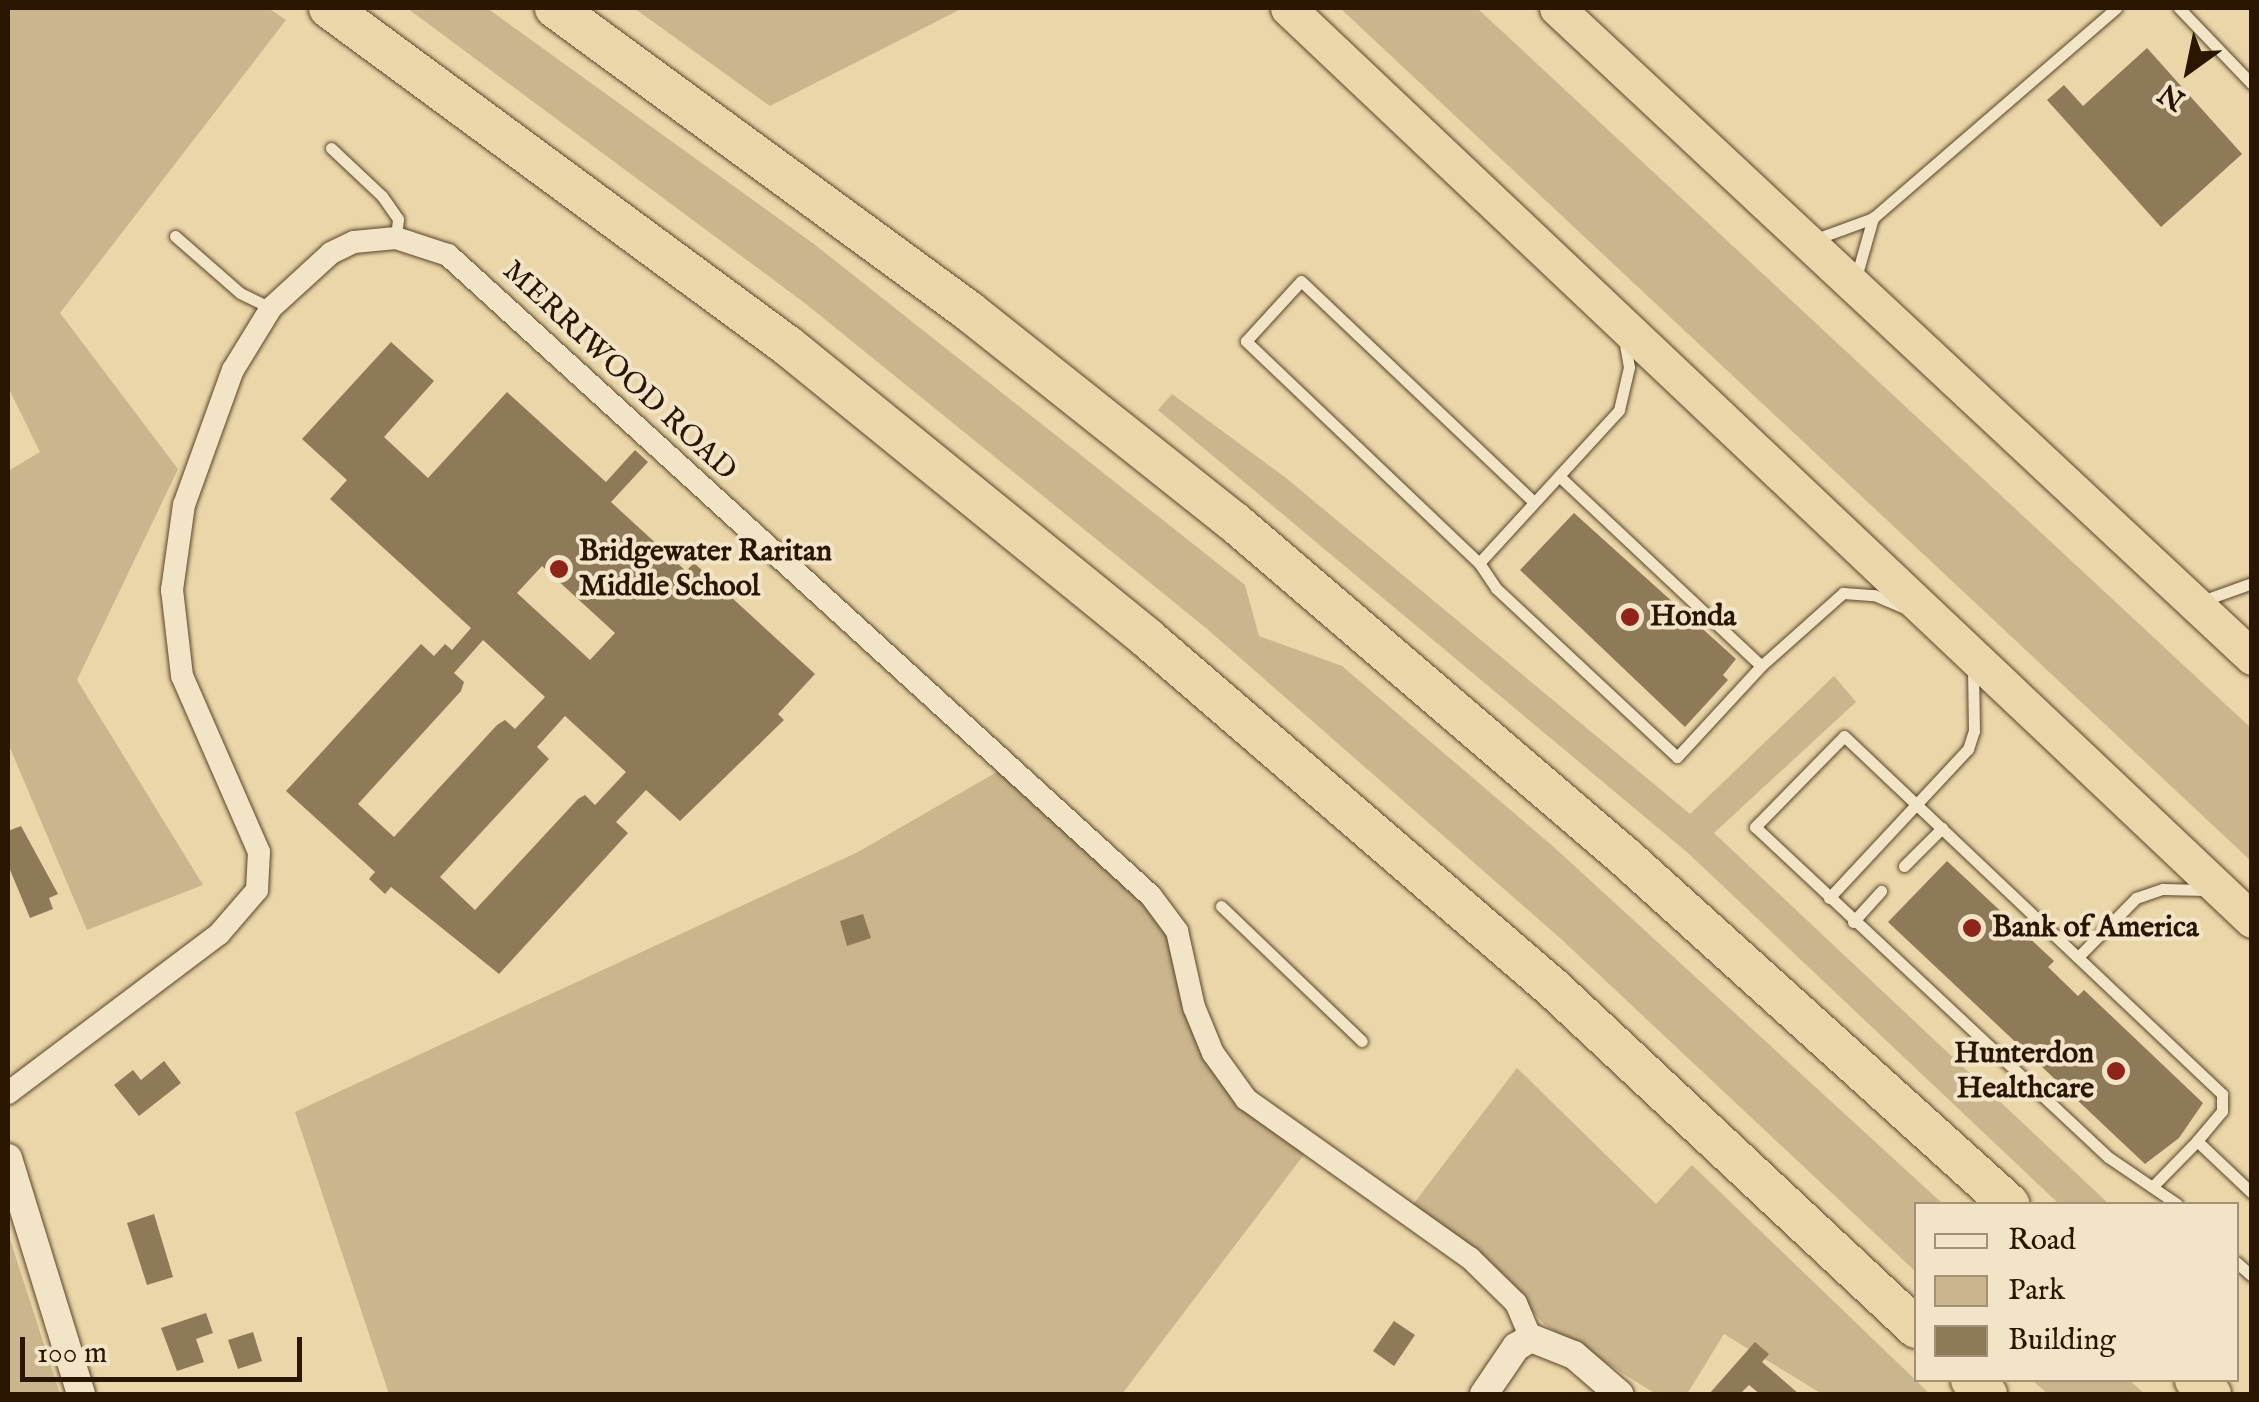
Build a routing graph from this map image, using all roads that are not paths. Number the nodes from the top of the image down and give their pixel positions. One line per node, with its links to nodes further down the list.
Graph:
1 (555, 8): 41 (highway)
2 (1288, 8): 15 (highway)
3 (1558, 8): 12 (highway)
4 (2116, 8): 9 (lane)
5 (2179, 8): 7 (lane)
6 (336, 9): 43 (highway)
7 (2252, 84)
8 (332, 148): 11 (lane)
9 (1873, 218): 12 (lane); 13 (lane)
10 (175, 236): 14 (lane)
11 (396, 238): 14 (street, MERRIWOOD ROAD); 44 (street, MERRIWOOD ROAD)
12 (1807, 242): 13 (highway)
13 (1854, 286): 20 (highway)
14 (271, 308): 36 (street, MERRIWOOD ROAD)
15 (1622, 323): 16 (lane); 21 (highway)
16 (1559, 476): 17 (lane); 24 (lane)
17 (1534, 502): 18 (lane); 18 (lane)
18 (1478, 563): 24 (lane)
19 (2252, 583): 20 (lane)
20 (2194, 604): 23 (highway)
21 (1936, 621): 22 (highway); 24 (lane)
22 (1972, 654): 25 (lane); 29 (highway)
23 (2252, 657)
24 (1760, 666)
25 (1918, 805): 26 (lane); 30 (lane); 30 (lane)
26 (1942, 828): 27 (lane); 34 (lane)
27 (1904, 866)
28 (1881, 890): 33 (lane)
29 (2221, 891): 32 (highway); 34 (lane)
30 (1829, 898): 33 (lane)
31 (1222, 906): 35 (lane)
32 (2252, 920)
33 (1853, 922): 39 (lane)
34 (2078, 957): 37 (lane)
35 (1362, 1041)
36 (8, 1093)
37 (2197, 1140): 39 (lane); 40 (lane)
38 (8, 1158): 45 (street)
39 (2155, 1184): 42 (lane)
40 (2252, 1193)
41 (2006, 1202)
42 (2175, 1202)
43 (1914, 1326)
44 (1531, 1338): 46 (street); 47 (street)
45 (81, 1394)
46 (1484, 1394)
47 (1619, 1394)

